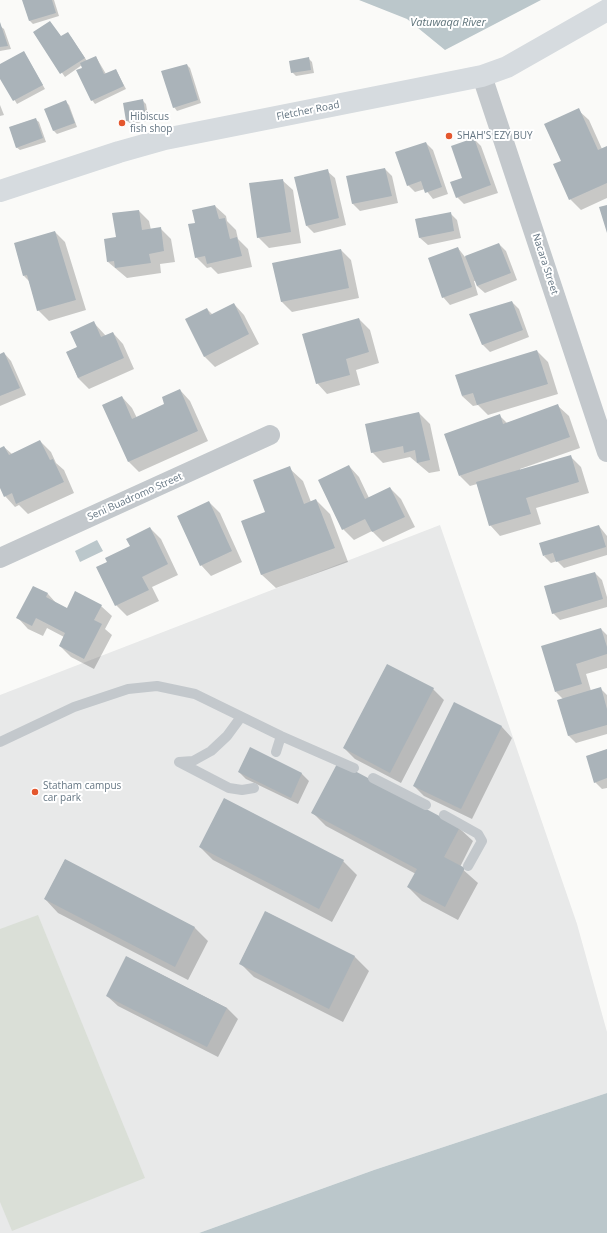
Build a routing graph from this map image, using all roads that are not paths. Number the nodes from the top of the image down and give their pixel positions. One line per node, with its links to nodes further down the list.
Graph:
1 (607, 10): 2 (main road, Fletcher Road)
2 (482, 76): 3 (main road, Fletcher Road); 5 (street, Nacara Street)
3 (0, 191)
4 (270, 435): 6 (street, Seni Buadromo Street)
5 (607, 452)
6 (0, 558)
7 (241, 717): 8 (lane); 9 (lane); 13 (lane)
8 (281, 736): 10 (lane); 11 (lane)
9 (0, 742)
10 (276, 752)
11 (354, 768)
12 (373, 778): 14 (lane)
13 (254, 788)
14 (426, 805)
15 (444, 815): 16 (lane)
16 (468, 866)

